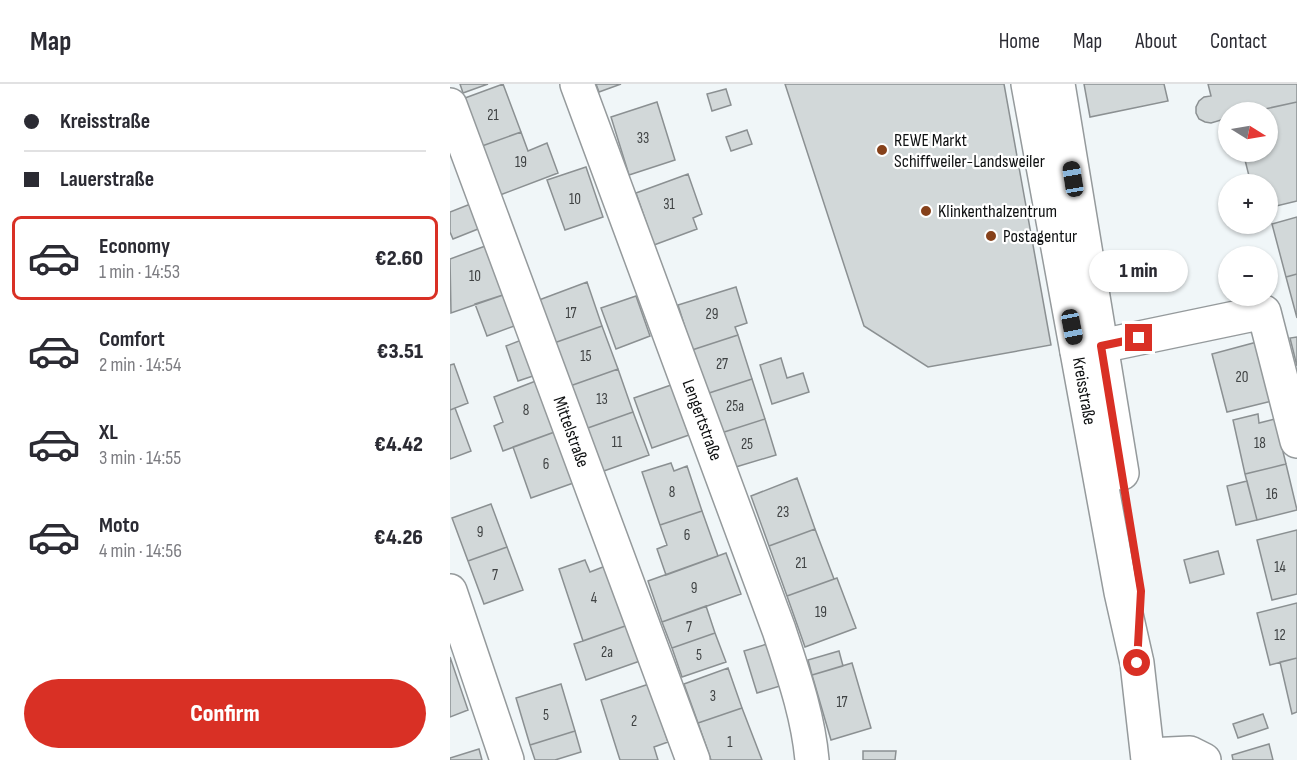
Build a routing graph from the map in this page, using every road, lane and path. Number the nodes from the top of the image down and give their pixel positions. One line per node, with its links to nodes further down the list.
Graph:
1 (577, 84): 11 (street, Lengertstraße)
2 (1028, 84): 5 (street, Kreisstraße)
3 (1058, 84): 5 (street, Kreisstraße)
4 (450, 105): 10 (street, Mittelstraße)
5 (1089, 348): 6 (street); 8 (street, Kreisstraße)
6 (1297, 441)
7 (450, 591): 9 (street)
8 (1148, 757): 12 (street)
9 (507, 760)
10 (693, 760)
11 (812, 760)
12 (1204, 760)

